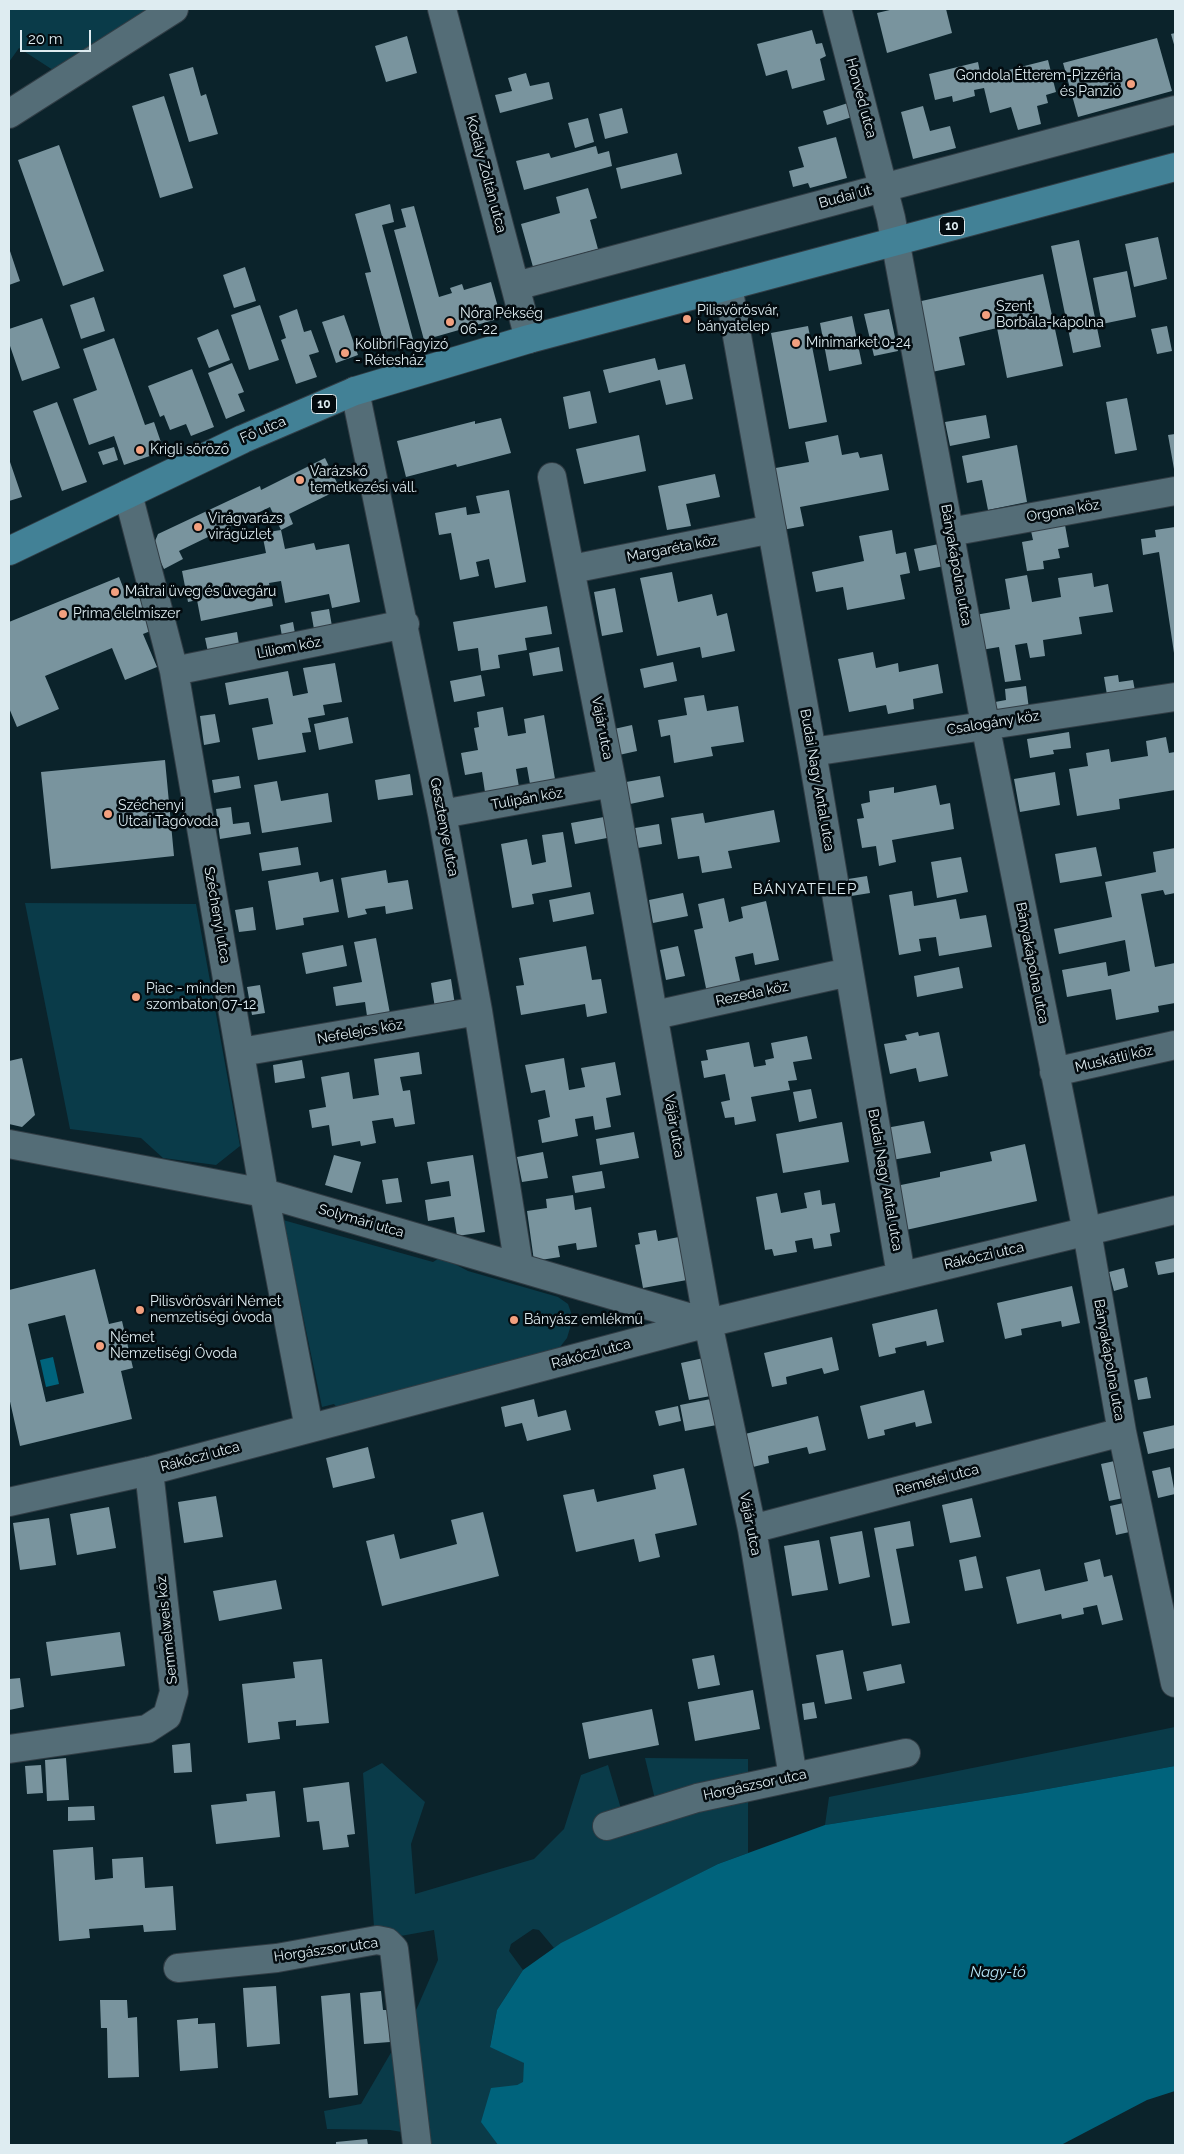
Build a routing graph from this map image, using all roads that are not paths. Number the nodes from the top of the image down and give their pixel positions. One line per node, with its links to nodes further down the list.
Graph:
1 (174, 9): 5 (street)
2 (442, 9): 9 (street, Kodály Zoltán utca)
3 (837, 9): 7 (street, Honvéd utca)
4 (1175, 110): 7 (street, Budai út)
5 (9, 114)
6 (1175, 166): 8 (main road, 10)
7 (885, 187): 8 (street, Honvéd utca); 9 (street, Budai út)
8 (896, 240): 10 (main road, 10); 17 (street, Bányakápolna utca)
9 (516, 286): 11 (street, Kodály Zoltán utca)
10 (728, 286): 11 (main road, 10); 16 (street, Budai Nagy Antal utca)
11 (529, 339): 12 (main road, Fő utca / 10)
12 (356, 391): 15 (main road, Fő utca / 10); 20 (street, Gesztenye utca)
13 (552, 477): 19 (street, Vájár utca)
14 (1175, 490): 17 (street, Orgona köz)
15 (128, 494): 18 (main road, Fő utca / 10); 21 (street, Széchenyi utca)
16 (772, 529): 19 (street, Margaréta köz); 24 (street, Budai Nagy Antal utca)
17 (950, 532): 23 (street, Bányakápolna utca)
18 (9, 551)
19 (572, 569): 25 (street, Vájár utca)
20 (405, 624): 21 (street, Liliom köz); 26 (street, Gesztenye utca)
21 (174, 671): 31 (street, Széchenyi utca)
22 (1175, 697): 23 (street, Csalogány köz)
23 (985, 724): 24 (street, Csalogány köz); 32 (street, Bányakápolna utca)
24 (812, 752): 27 (street, Budai Nagy Antal utca)
25 (612, 783): 26 (street, Tulipán köz); 29 (street, Vájár utca)
26 (442, 814): 28 (street, Gesztenye utca)
27 (849, 972): 29 (street, Rezeda köz); 38 (street, Budai Nagy Antal utca)
28 (478, 1011): 31 (street, Nefelejcs köz); 37 (street, Gesztenye utca)
29 (655, 1015): 39 (street, Vájár utca)
30 (1175, 1045): 32 (street, Muskátli köz)
31 (241, 1052): 34 (street, Széchenyi utca)
32 (1054, 1072): 36 (street, Bányakápolna utca)
33 (9, 1144): 34 (street, Solymári utca)
34 (264, 1192): 37 (street, Solymári utca); 40 (street, Széchenyi utca)
35 (1175, 1210): 36 (street, Rákóczi utca)
36 (1087, 1232): 38 (street, Rákóczi utca); 41 (street, Bányakápolna utca)
37 (519, 1267): 39 (street, Solymári utca)
38 (902, 1275): 39 (street, Rákóczi utca)
39 (708, 1323): 40 (street, Rákóczi utca); 44 (street, Vájár utca)
40 (309, 1428): 42 (street, Rákóczi utca)
41 (1122, 1432): 44 (street, Remetei utca); 45 (street, Bányakápolna utca)
42 (150, 1471): 43 (street, Rákóczi utca); 46 (street, Semmelweis köz)
43 (9, 1502)
44 (752, 1528): 48 (street, Vájár utca)
45 (1175, 1683)
46 (9, 1749)
47 (906, 1753): 48 (street, Horgászsor utca)
48 (793, 1777): 49 (street, Horgászsor utca)
49 (607, 1826)
50 (178, 1968): 51 (street, Horgászsor utca)
51 (417, 2145)

